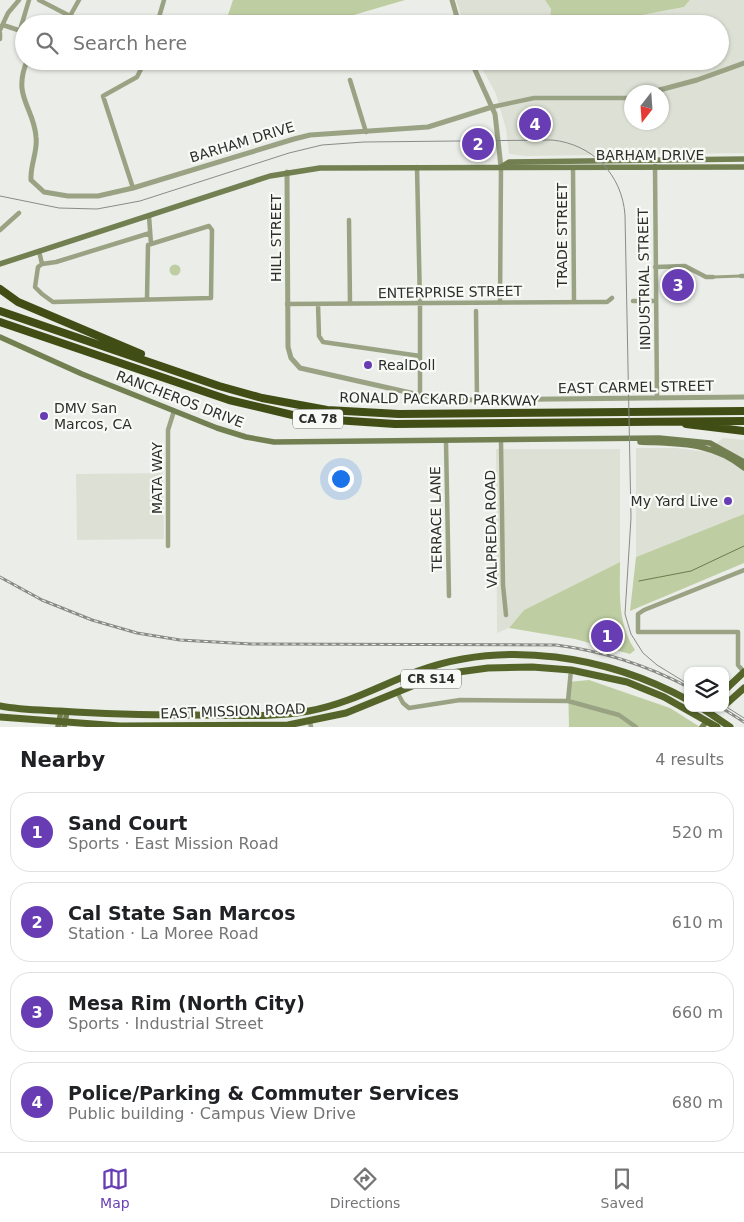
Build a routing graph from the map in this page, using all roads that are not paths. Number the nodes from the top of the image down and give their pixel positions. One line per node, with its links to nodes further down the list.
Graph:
1 (19, 0): 12 (street)
2 (29, 0): 7 (street)
3 (38, 0): 8 (street)
4 (79, 0): 9 (street)
5 (164, 0): 10 (street)
6 (452, 0): 11 (street)
7 (26, 15)
8 (68, 15)
9 (71, 15)
10 (160, 15)
11 (456, 15)
12 (1, 30): 13 (street); 14 (street)
13 (15, 31)
14 (0, 39)
15 (744, 63): 16 (street)
16 (729, 68)
17 (23, 70): 34 (street, BARHAM DRIVE)
18 (140, 70): 34 (street)
19 (476, 70): 24 (street)
20 (725, 70): 22 (street)
21 (350, 80): 25 (street)
22 (669, 87)
23 (624, 98): 24 (street)
24 (492, 107): 25 (street, BARHAM DRIVE); 29 (street)
25 (366, 132): 34 (street, BARHAM DRIVE)
26 (744, 159): 27 (main road, BARHAM DRIVE)
27 (655, 160): 29 (main road, BARHAM DRIVE); 30 (street, INDUSTRIAL STREET)
28 (417, 167): 29 (main road, BARHAM DRIVE); 33 (main road); 57 (street)
29 (501, 167): 32 (main road, BARHAM DRIVE); 53 (street)
30 (655, 167): 31 (main road, BARHAM DRIVE); 32 (main road, BARHAM DRIVE); 44 (street, INDUSTRIAL STREET)
31 (742, 167)
32 (573, 168): 52 (street, TRADE STREET)
33 (287, 172): 36 (main road); 54 (street, HILL STREET)
34 (133, 188)
35 (19, 213): 38 (street)
36 (149, 216): 39 (street); 41 (main road)
37 (349, 220): 56 (street)
38 (0, 230)
39 (150, 233): 40 (street); 43 (street)
40 (151, 244): 49 (street); 49 (street)
41 (40, 251): 42 (main road); 43 (street)
42 (0, 264)
43 (42, 264): 49 (street)
44 (655, 267): 46 (street); 51 (street, INDUSTRIAL STREET)
45 (742, 276): 46 (street)
46 (713, 277)
47 (0, 289): 63 (highway)
48 (612, 298): 52 (street, ENTERPRISE STREET)
49 (147, 299)
50 (634, 301): 51 (street)
51 (656, 301): 66 (street, INDUSTRIAL STREET)
52 (574, 302): 53 (street, ENTERPRISE STREET)
53 (500, 303): 57 (street, ENTERPRISE STREET)
54 (287, 304): 55 (street, ENTERPRISE STREET); 64 (street, EAST CARMEL STREET)
55 (318, 304): 56 (street, ENTERPRISE STREET); 62 (street)
56 (350, 304): 57 (street, ENTERPRISE STREET)
57 (420, 304): 62 (street)
58 (0, 311): 63 (highway, RONALD PACKARD PARKWAY / CA 78)
59 (476, 311): 67 (street)
60 (0, 322): 71 (highway, RONALD PACKARD PARKWAY / CA 78)
61 (0, 338): 68 (main road, RANCHEROS DRIVE)
62 (420, 356): 64 (street)
63 (163, 366): 69 (highway, RONALD PACKARD PARKWAY / CA 78)
64 (420, 395): 67 (street, EAST CARMEL STREET)
65 (744, 397): 66 (street, EAST CARMEL STREET)
66 (657, 398): 67 (street, EAST CARMEL STREET)
67 (477, 400)
68 (174, 411): 75 (main road, RANCHEROS DRIVE); 78 (street, MATA WAY)
69 (744, 411)
70 (744, 421): 71 (highway, RONALD PACKARD PARKWAY / CA 78)
71 (677, 422): 72 (highway)
72 (744, 431)
73 (601, 440): 74 (main road, RANCHEROS DRIVE); 76 (main road, RANCHEROS DRIVE); 77 (main road, RANCHEROS DRIVE)
74 (500, 441): 75 (main road, RANCHEROS DRIVE); 81 (street, VALPREDA ROAD)
75 (446, 442): 80 (street, TERRACE LANE)
76 (744, 462)
77 (744, 468)
78 (168, 546)
79 (744, 570): 84 (street)
80 (449, 596)
81 (506, 615)
82 (571, 670): 88 (main road, EAST MISSION ROAD / CR S14); 91 (street); 102 (main road, EAST MISSION ROAD / CR S14)
83 (418, 672): 85 (main road, EAST MISSION ROAD / CR S14); 88 (main road); 94 (main road, EAST MISSION ROAD / CR S14)
84 (744, 672): 86 (main road)
85 (644, 678): 89 (main road); 90 (main road, EAST MISSION ROAD / CR S14)
86 (729, 686)
87 (744, 688): 92 (main road)
88 (397, 692): 91 (street); 101 (main road, EAST MISSION ROAD / CR S14)
89 (684, 693)
90 (684, 698)
91 (568, 701): 105 (street)
92 (729, 702)
93 (0, 706): 95 (main road, EAST MISSION ROAD / CR S14)
94 (309, 711): 98 (main road, EAST MISSION ROAD / CR S14); 100 (main road)
95 (64, 712): 98 (main road, EAST MISSION ROAD / CR S14); 103 (main road)
96 (709, 712): 102 (main road)
97 (710, 712): 107 (main road)
98 (297, 713): 104 (main road)
99 (0, 718): 103 (main road, EAST MISSION ROAD / CR S14)
100 (298, 724): 101 (main road, EAST MISSION ROAD / CR S14); 104 (main road, EAST MISSION ROAD / CR S14)
101 (310, 724)
102 (705, 724): 106 (main road, EAST MISSION ROAD / CR S14)
103 (62, 725): 104 (main road, EAST MISSION ROAD / CR S14)
104 (288, 725)
105 (636, 727)
106 (717, 727)
107 (730, 727)

